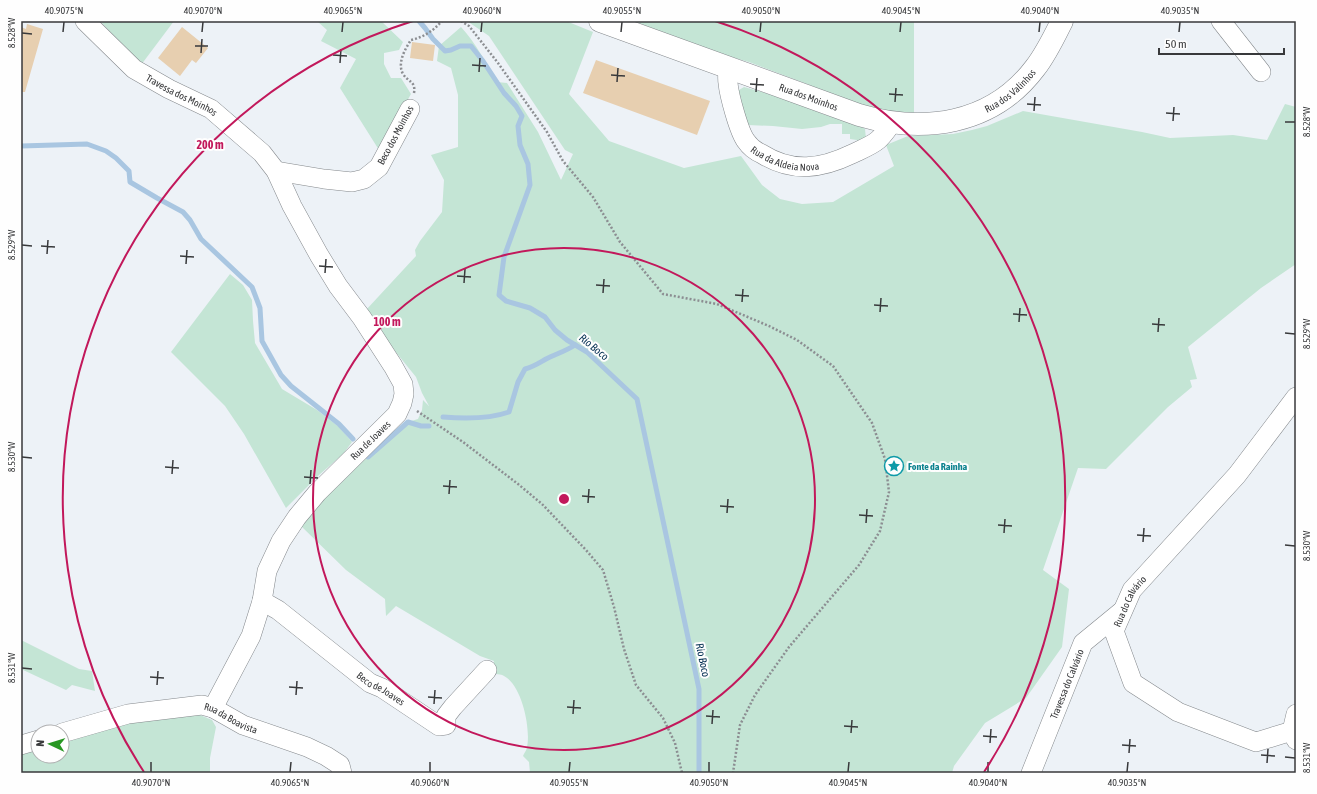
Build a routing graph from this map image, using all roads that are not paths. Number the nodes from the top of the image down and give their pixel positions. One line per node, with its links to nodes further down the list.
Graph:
1 (85, 21): 10 (street, Travessa dos Moinhos)
2 (600, 21): 5 (main road, Rua dos Moinhos)
3 (1062, 21): 9 (main road, Rua dos Valinhos)
4 (1220, 21): 6 (street)
5 (728, 68): 8 (main road, Rua dos Moinhos); 8 (street, Rua da Aldeia Nova)
6 (1261, 72)
7 (410, 109): 10 (street, Beco dos Moinhos)
8 (892, 123): 9 (main road, Rua dos Moinhos)
9 (931, 124)
10 (276, 171): 12 (street, Rua de Joaves)
11 (1296, 397): 13 (street, Rua do Calvário)
12 (262, 602): 14 (street, Beco de Joaves); 15 (street, Rua de Joaves)
13 (1124, 610): 16 (street, Rua do Calvário); 19 (street, Travessa do Calvário)
14 (487, 670)
15 (213, 708): 17 (street, Rua da Boavista); 18 (street, Rua da Boavista)
16 (1295, 728)
17 (70, 731)
18 (342, 773)
19 (1031, 773)

